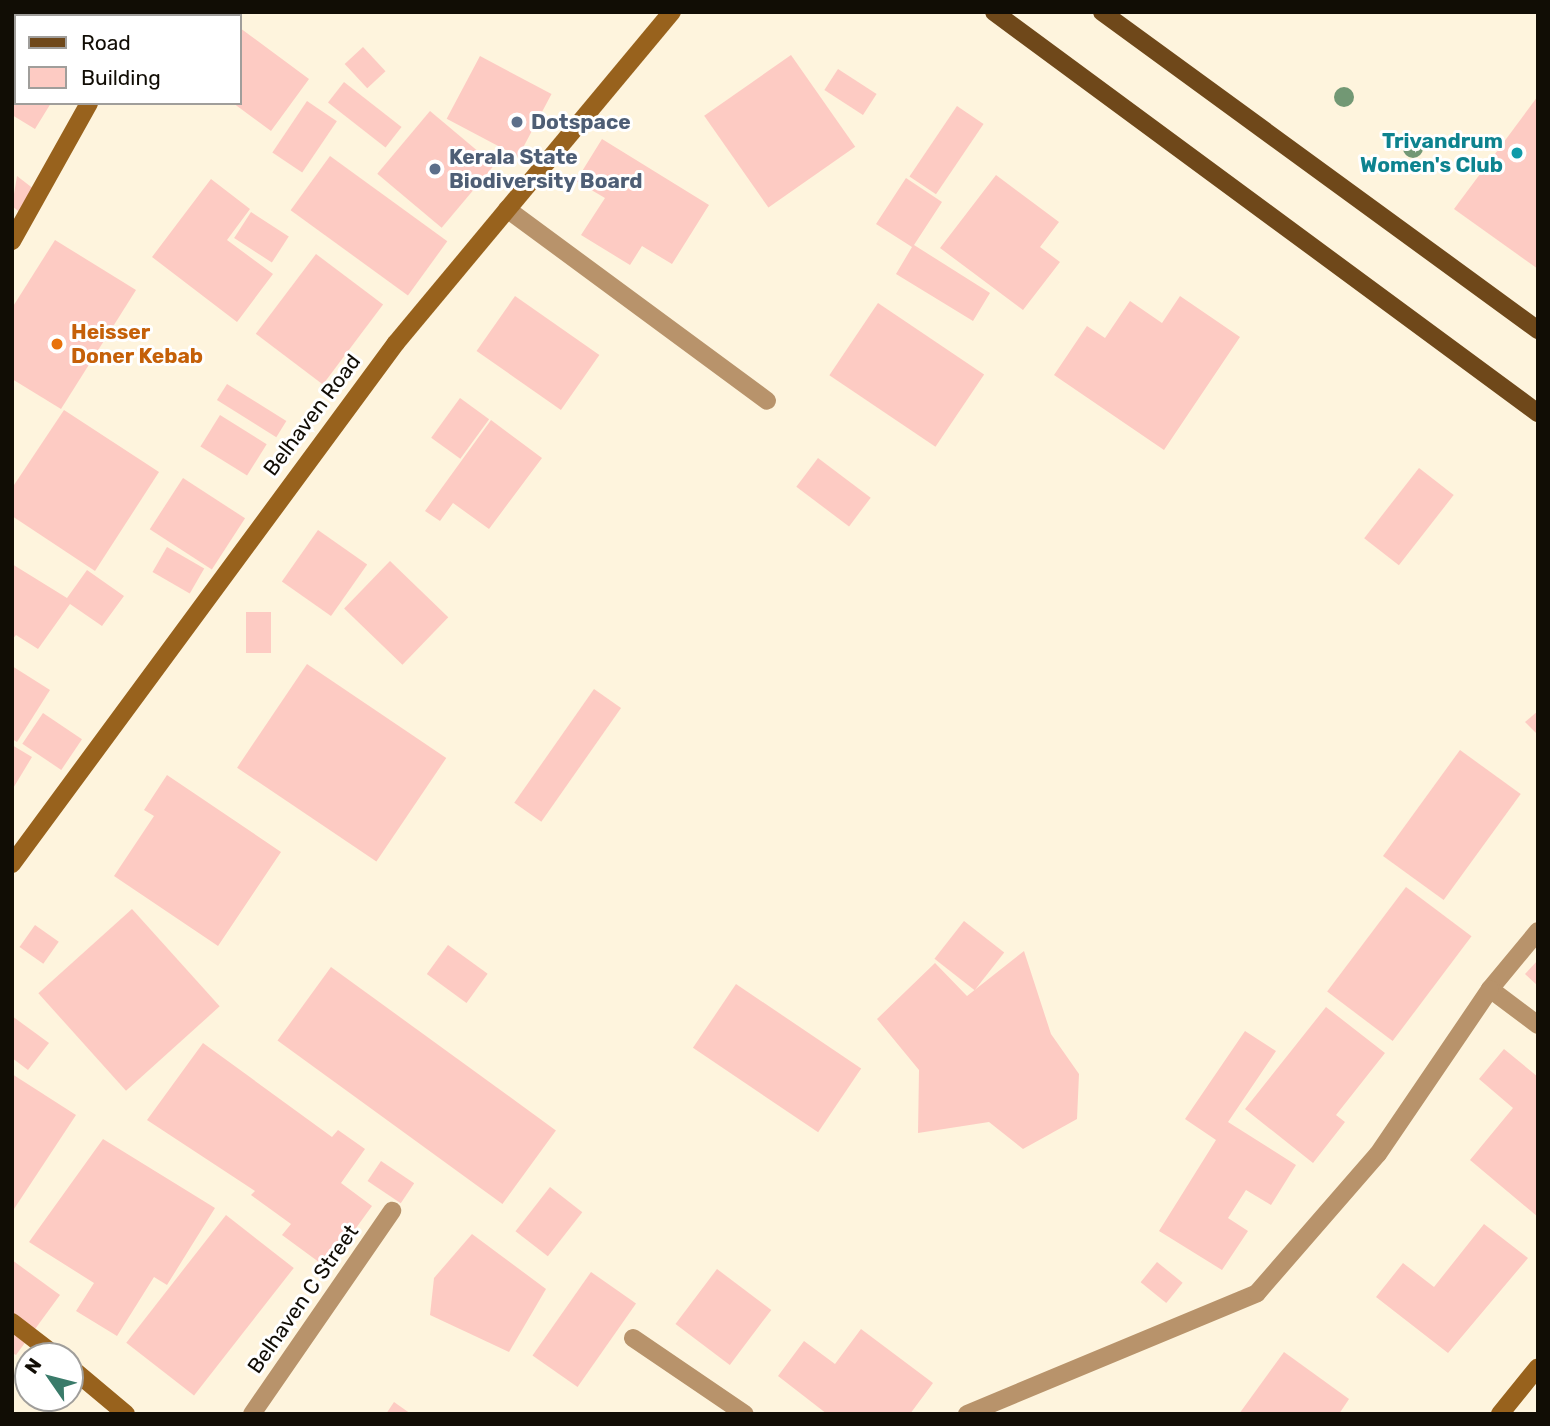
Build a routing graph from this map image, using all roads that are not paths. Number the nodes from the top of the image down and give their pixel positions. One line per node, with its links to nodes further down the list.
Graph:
1 (673, 12): 5 (street, Belhaven Road)
2 (994, 12): 9 (main road)
3 (1102, 12): 7 (main road)
4 (88, 105): 6 (street)
5 (507, 209): 8 (street); 10 (street, Belhaven Road)
6 (12, 241)
7 (1538, 331)
8 (767, 401)
9 (1538, 413)
10 (12, 864)
11 (1538, 932): 12 (street)
12 (1490, 989): 13 (street); 23 (street)
13 (1538, 1025)
14 (392, 1211): 21 (street, Belhaven C Street)
15 (12, 1322): 17 (street)
16 (633, 1338): 22 (street)
17 (38, 1342)
18 (1538, 1367): 24 (street)
19 (84, 1379): 20 (street)
20 (126, 1414)
21 (252, 1414)
22 (745, 1414)
23 (967, 1414)
24 (1500, 1414)

